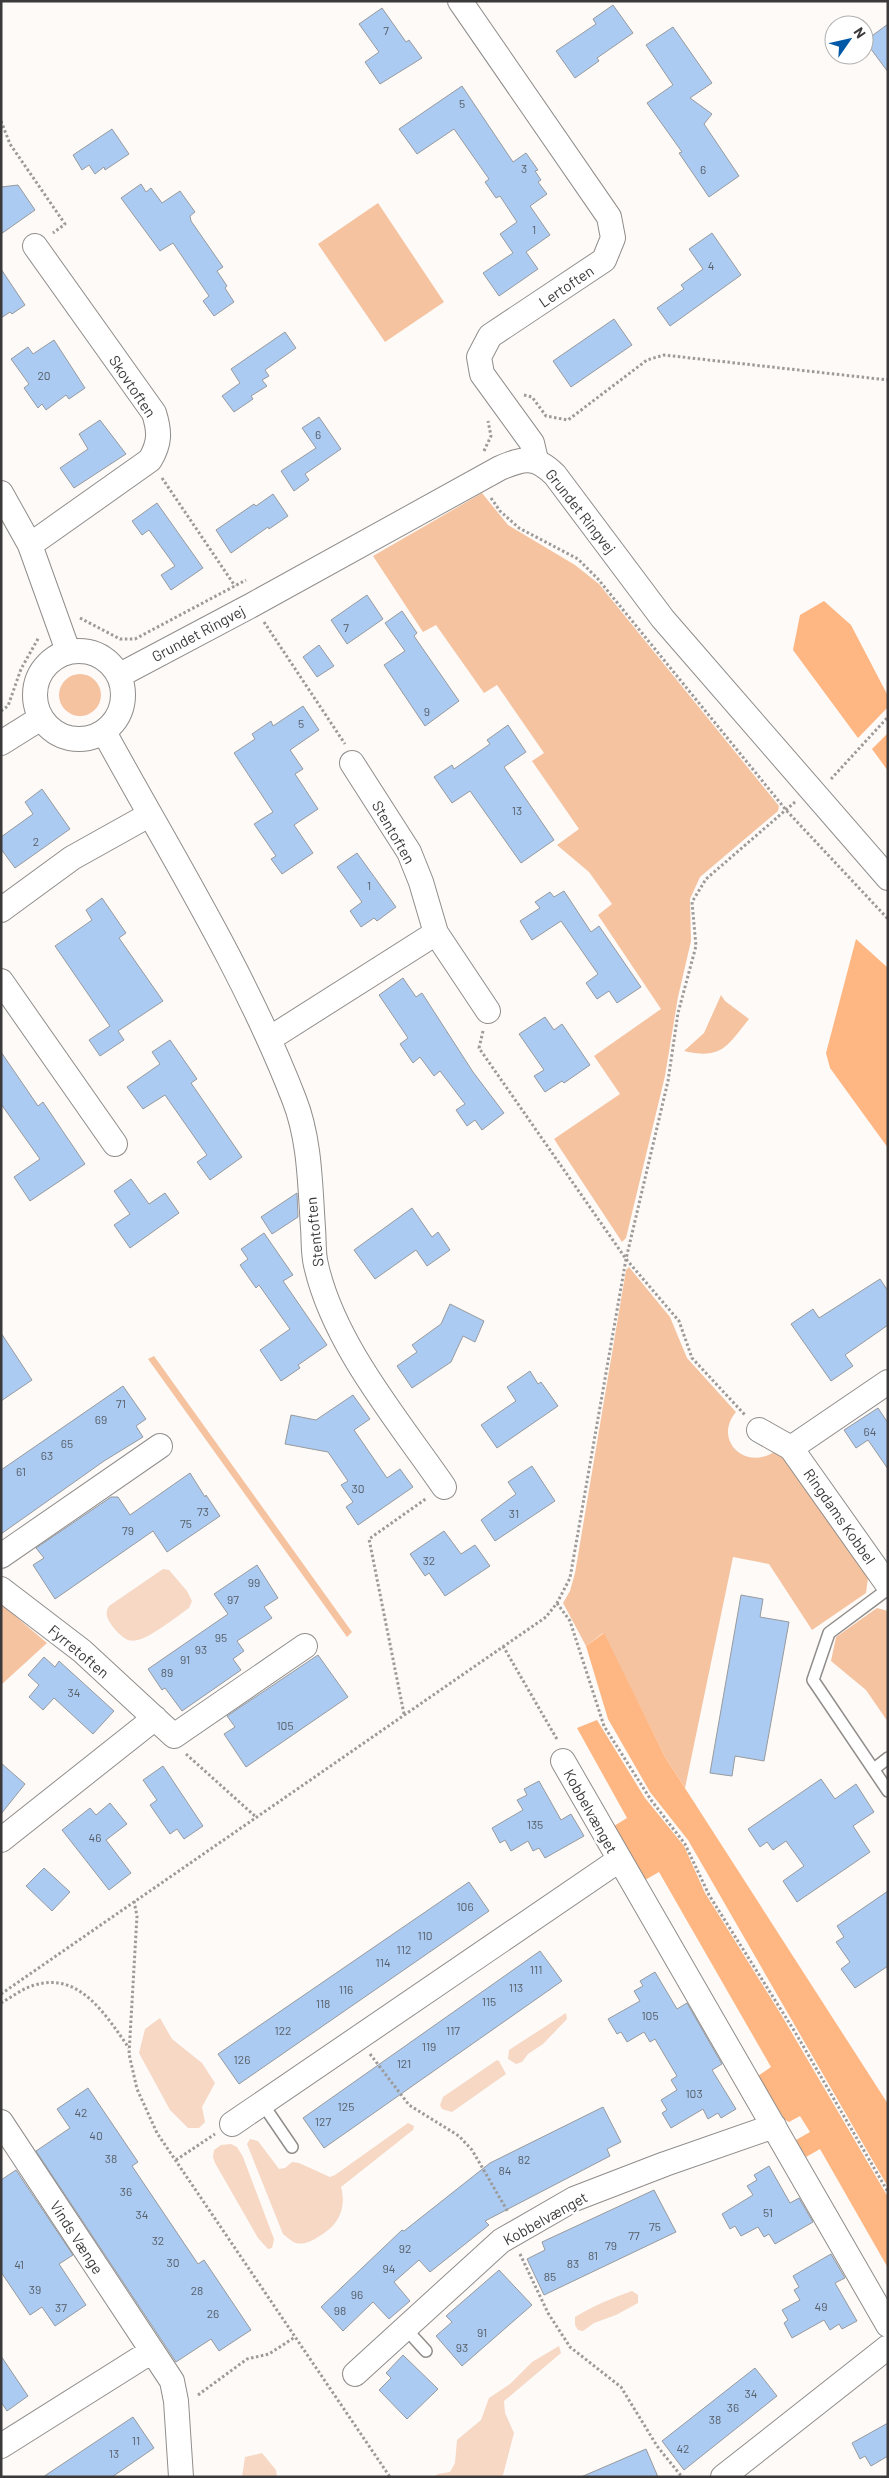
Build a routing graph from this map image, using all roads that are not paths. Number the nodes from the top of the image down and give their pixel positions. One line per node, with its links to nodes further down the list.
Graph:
1 (460, 1): 3 (street, Lertoften)
2 (35, 246): 5 (street, Skovtoften)
3 (536, 460): 7 (street, Grundet Ringvej); 13 (street, Grundet Ringvej)
4 (1, 493): 5 (street)
5 (30, 545): 6 (street)
6 (68, 651): 7 (street); 8 (street)
7 (120, 675): 9 (street)
8 (41, 718): 9 (street); 10 (street)
9 (104, 732): 12 (street, Stentoften)
10 (1, 743)
11 (352, 763): 15 (street, Stentoften)
12 (150, 815): 14 (street); 18 (street, Stentoften)
13 (888, 878)
14 (1, 910)
15 (436, 933): 17 (street, Stentoften); 18 (street)
16 (1, 981): 19 (street)
17 (488, 1011)
18 (269, 1039): 24 (street, Stentoften)
19 (115, 1144)
20 (888, 1382): 23 (street)
21 (759, 1430): 23 (street, Ringdams Kobbel)
22 (160, 1446): 25 (street)
23 (792, 1448): 26 (street, Ringdams Kobbel)
24 (444, 1487)
25 (1, 1556)
26 (888, 1585)
27 (1, 1588): 30 (street, Fyrretoften)
28 (888, 1589): 33 (lane)
29 (305, 1646): 30 (street, Fyrretoften)
30 (155, 1718): 35 (street)
31 (888, 1758): 33 (lane)
32 (563, 1761): 36 (street, Kobbelvænget)
33 (874, 1769): 34 (lane)
34 (888, 1791)
35 (1, 1840)
36 (619, 1860): 37 (street, Kobbelvænget); 40 (street, Kobbelvænget)
37 (262, 2103): 39 (street, Kobbelvænget); 41 (lane)
38 (1, 2122): 45 (street, Vinds Vænge)
39 (232, 2124)
40 (774, 2126): 42 (street, Kobbelvænget); 43 (street, Kobbelvænget)
41 (292, 2147)
42 (888, 2325)
43 (405, 2328): 46 (lane); 47 (street, Kobbelvænget)
44 (888, 2347): 50 (street)
45 (152, 2351): 48 (street); 49 (street, Vinds Vænge)
46 (426, 2351)
47 (355, 2374)
48 (1, 2446)
49 (181, 2477)
50 (723, 2477)

